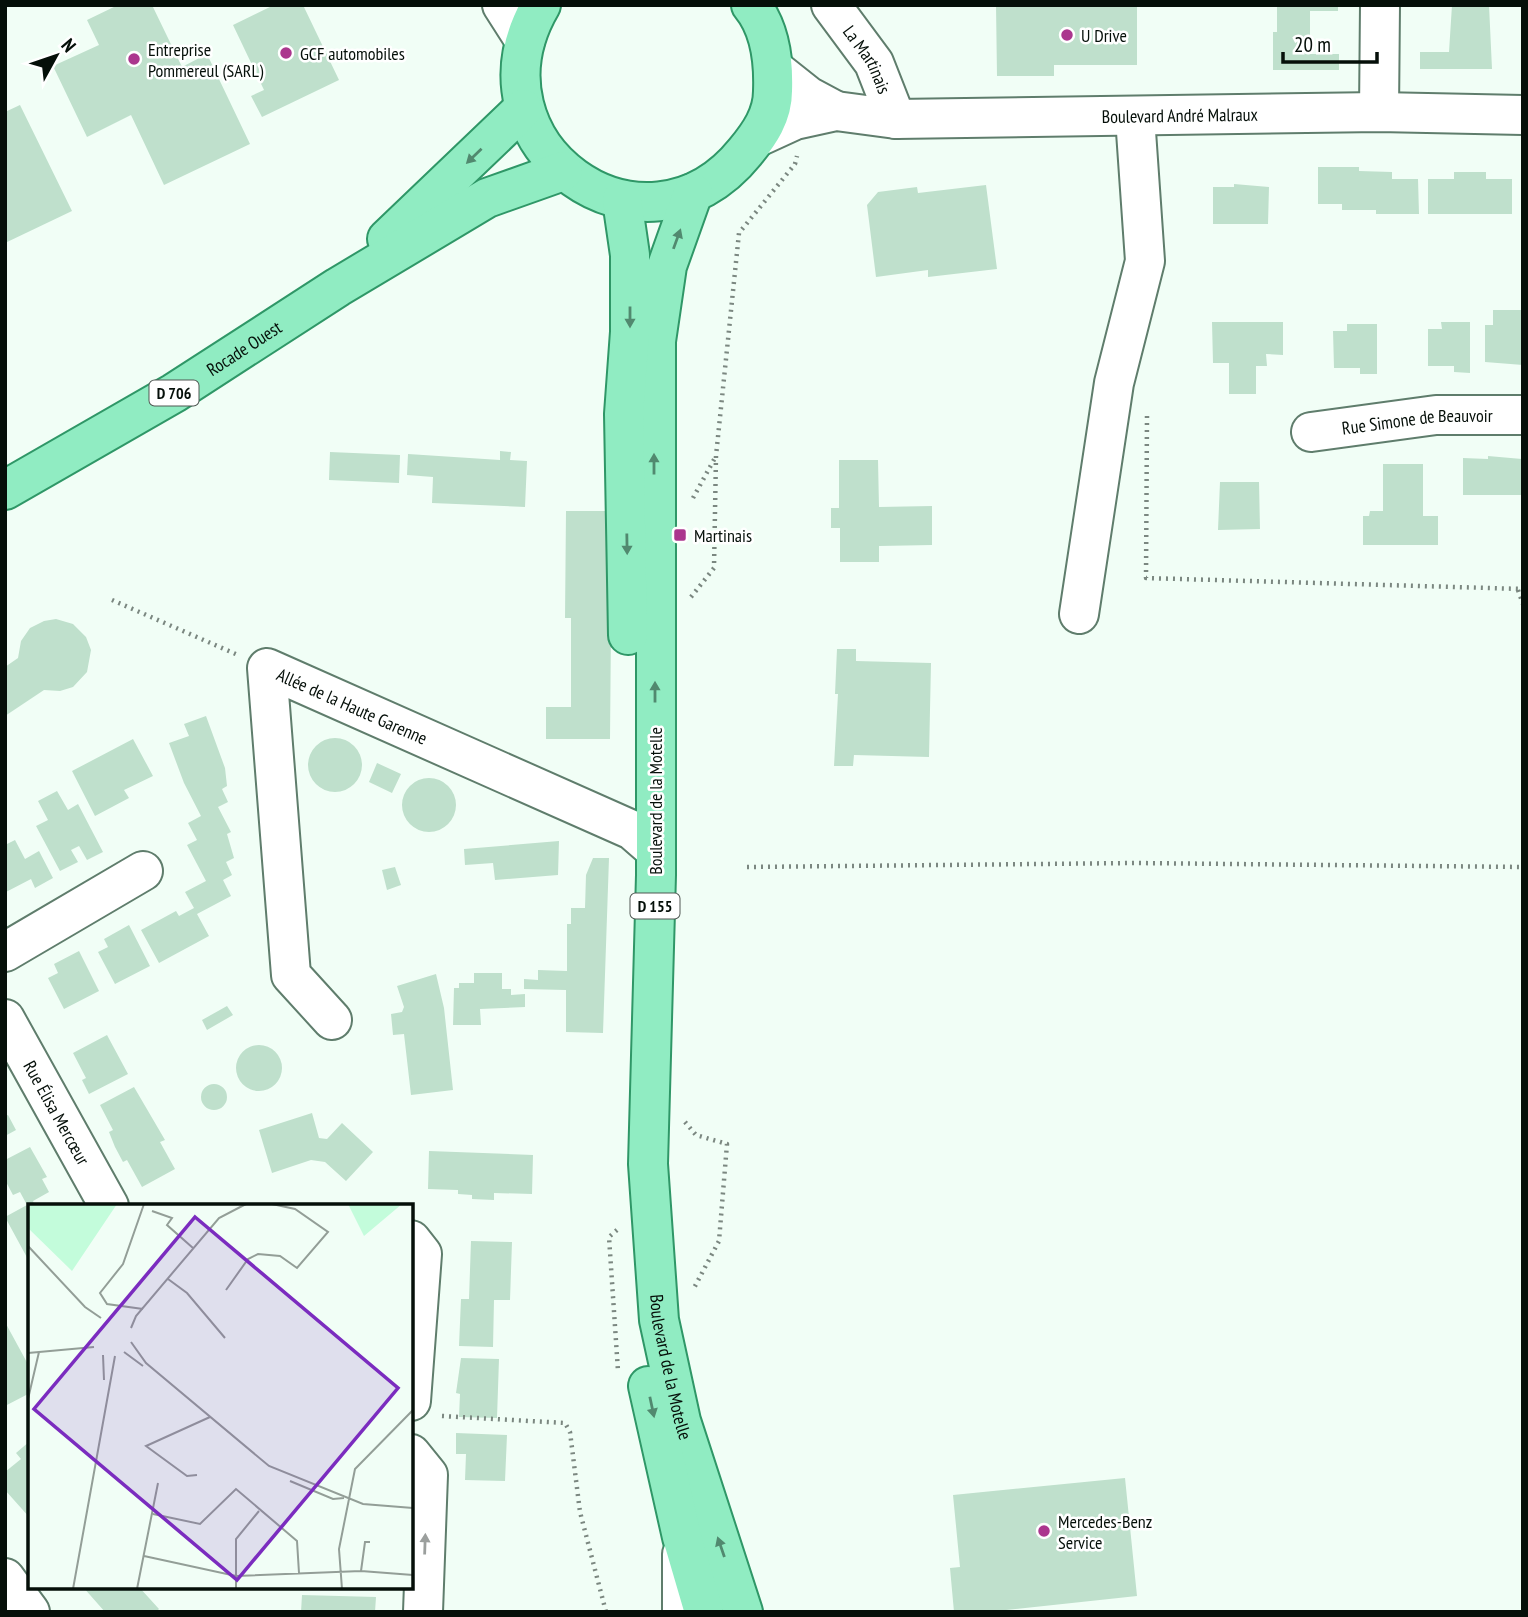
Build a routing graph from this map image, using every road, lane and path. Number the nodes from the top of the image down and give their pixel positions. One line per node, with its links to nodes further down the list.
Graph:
1 (502, 5): 6 (street)
2 (541, 5): 6 (main road)
3 (751, 5): 7 (main road)
4 (831, 5): 13 (street, La Martinais)
5 (1380, 5): 10 (street)
6 (525, 40): 8 (main road)
7 (774, 69): 9 (street, Boulevard André Malraux); 14 (main road)
8 (523, 109): 16 (main road); 19 (main road, Rocade Ouest / D 706, one-way to 19)
9 (836, 111): 13 (street, Boulevard André Malraux); 14 (street, Boulevard André Malraux)
10 (1379, 112): 11 (street, Boulevard André Malraux); 12 (street, Boulevard André Malraux)
11 (1523, 115)
12 (1135, 117): 13 (street, Boulevard André Malraux); 30 (street)
13 (896, 119)
14 (758, 136): 17 (main road)
15 (798, 152): 23 (path)
16 (563, 172): 18 (main road); 19 (main road, Rocade Ouest / D 706)
17 (693, 193): 18 (main road); 32 (main road, Boulevard de la Motelle / D 155, one-way to 17)
18 (622, 200): 32 (main road, Boulevard de la Motelle / D 155, one-way to 32)
19 (338, 287): 24 (main road, Rocade Ouest / D 706)
20 (1147, 405): 26 (path)
21 (1523, 415): 22 (street, Rue Simone de Beauvoir)
22 (1311, 432)
23 (716, 456): 25 (path); 27 (path)
24 (5, 490)
25 (692, 507)
26 (1520, 590): 29 (path)
27 (688, 592)
28 (112, 600): 31 (path)
29 (1523, 604)
30 (1079, 614)
31 (267, 668): 32 (street, Allée de la Haute Garenne); 38 (street, Allée de la Haute Garenne)
32 (644, 840): 45 (main road, Boulevard de la Motelle / D 155, one-way to 45); 50 (main road, Boulevard de la Motelle / D 155, one-way to 32)
33 (747, 867): 34 (path)
34 (1523, 867)
35 (143, 871): 36 (street)
36 (5, 952)
37 (5, 1019): 40 (street, Rue Élisa Mercœur)
38 (332, 1020)
39 (683, 1120): 42 (path)
40 (108, 1204)
41 (413, 1243): 43 (street)
42 (694, 1298)
43 (424, 1409): 47 (path)
44 (413, 1456): 46 (street, one-way to 44)
45 (682, 1537): 48 (street); 49 (main road, Boulevard de la Motelle / D 155)
46 (422, 1612)
47 (606, 1612)
48 (682, 1612)
49 (704, 1612)
50 (743, 1612)

